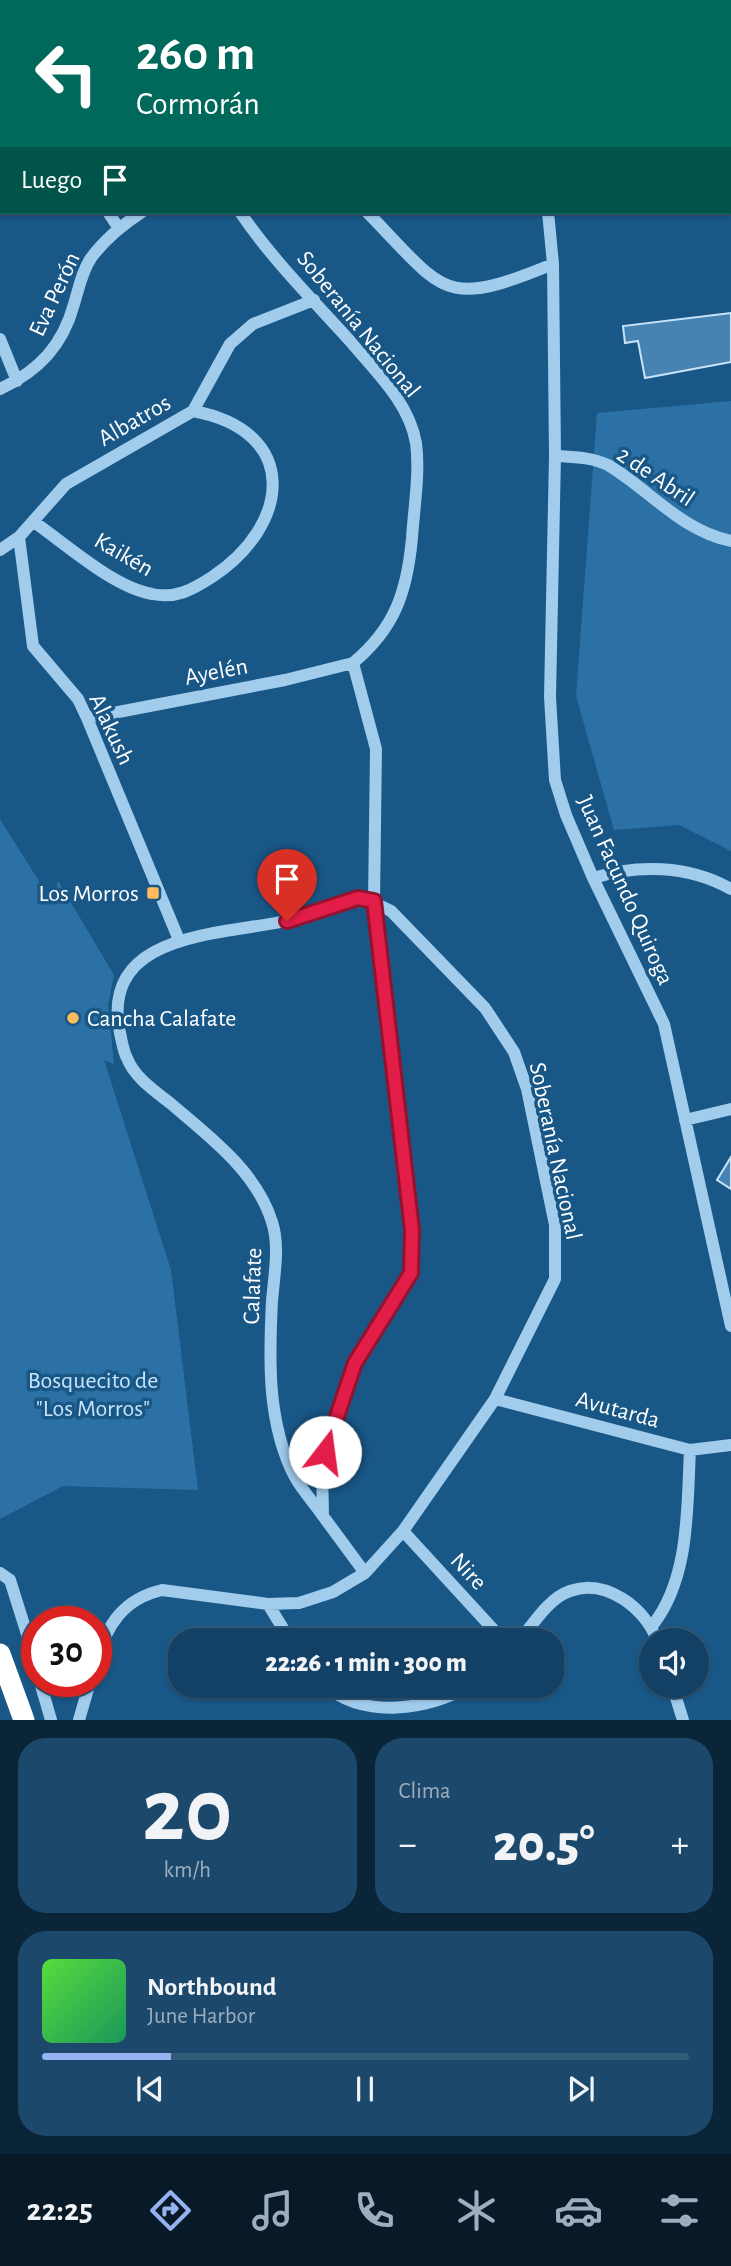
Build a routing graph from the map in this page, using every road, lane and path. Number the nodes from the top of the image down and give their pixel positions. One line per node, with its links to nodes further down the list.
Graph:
1 (109, 214): 6 (street)
2 (139, 214): 6 (street, Eva Perón)
3 (242, 214): 8 (street, Soberanía Nacional)
4 (374, 214): 7 (street)
5 (548, 214): 7 (street, Juan Facundo Quiroga)
6 (118, 227): 10 (street, Eva Perón)
7 (553, 264): 13 (street, Juan Facundo Quiroga)
8 (314, 300): 12 (street, Albatros); 18 (street, Soberanía Nacional)
9 (0, 339): 10 (street)
10 (17, 381): 11 (street, Eva Perón)
11 (0, 388)
12 (193, 411): 14 (street, Albatros); 14 (street, Kaikén)
13 (555, 456): 16 (street, 2 de Abril); 20 (street, Juan Facundo Quiroga)
14 (34, 522): 15 (street, Albatros)
15 (19, 537): 17 (street, Albatros); 19 (street, Alakush)
16 (731, 541)
17 (0, 550)
18 (353, 663): 19 (street, Ayelén); 22 (street)
19 (87, 718): 23 (street, Alakush)
20 (593, 878): 21 (street); 25 (street, Juan Facundo Quiroga)
21 (731, 889)
22 (374, 901): 23 (street); 27 (street, Soberanía Nacional); 30 (street)
23 (179, 940): 30 (street, Calafate)
24 (731, 1109): 25 (street)
25 (685, 1119): 26 (street, Juan Facundo Quiroga)
26 (731, 1326)
27 (495, 1399): 29 (street, Avutarda); 31 (street, Soberanía Nacional)
28 (731, 1445): 29 (street, Avutarda)
29 (690, 1450): 37 (street)
30 (323, 1516): 33 (street, Calafate)
31 (404, 1531): 33 (street, Soberanía Nacional); 39 (street, Nire)
32 (0, 1573): 35 (street)
33 (365, 1573): 34 (street, Soberanía Nacional)
34 (268, 1604): 36 (street, Soberanía Nacional); 38 (street)
35 (21, 1615)
36 (112, 1622)
37 (652, 1626): 40 (street)
38 (283, 1628)
39 (492, 1628)
40 (530, 1628)
41 (0, 1654): 47 (highway)
42 (44, 1697): 48 (street)
43 (86, 1697): 49 (street)
44 (348, 1698): 45 (street)
45 (442, 1698)
46 (676, 1698): 50 (street)
47 (24, 1720)
48 (51, 1720)
49 (79, 1720)
50 (683, 1720)

